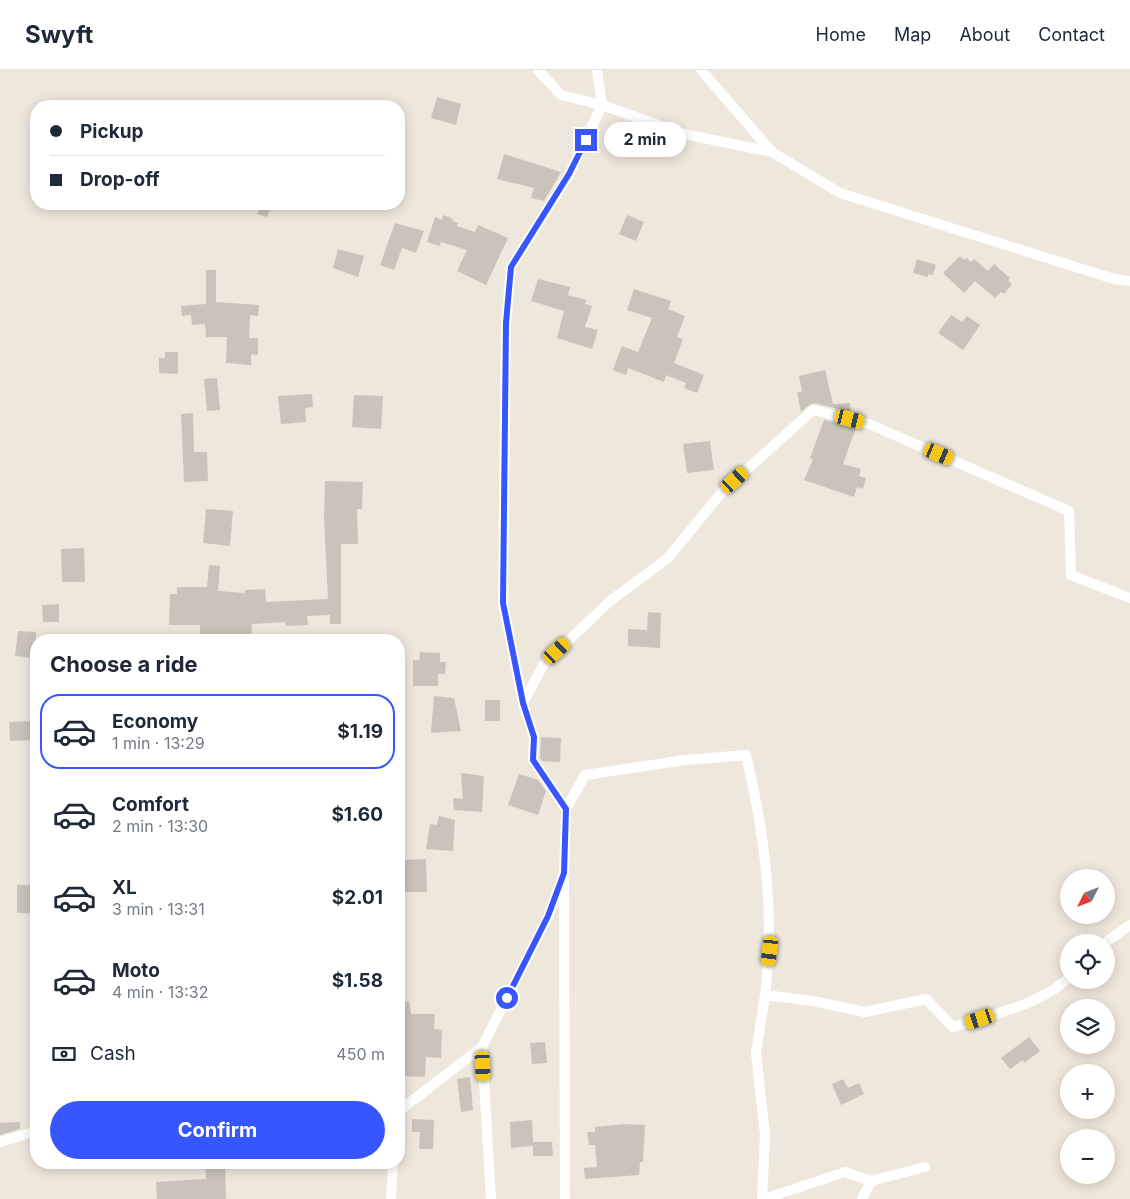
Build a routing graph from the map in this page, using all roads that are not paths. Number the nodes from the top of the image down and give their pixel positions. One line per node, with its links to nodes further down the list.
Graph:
1 (538, 70): 4 (street)
2 (597, 70): 4 (street)
3 (701, 70): 5 (street)
4 (602, 105): 5 (street); 8 (street)
5 (772, 152): 6 (street)
6 (1130, 281)
7 (1130, 598): 8 (street)
8 (523, 703): 9 (street)
9 (566, 809): 10 (street); 14 (street)
10 (564, 873): 15 (street); 24 (street)
11 (1130, 926): 12 (street)
12 (1115, 936)
13 (1060, 986): 14 (street)
14 (765, 995): 25 (street)
15 (482, 1047): 16 (street); 23 (street)
16 (405, 1106)
17 (30, 1133): 18 (street)
18 (0, 1142)
19 (925, 1167): 21 (street)
20 (393, 1169): 22 (street)
21 (871, 1181): 25 (street); 26 (street)
22 (391, 1199)
23 (491, 1199)
24 (565, 1199)
25 (763, 1199)
26 (862, 1199)

